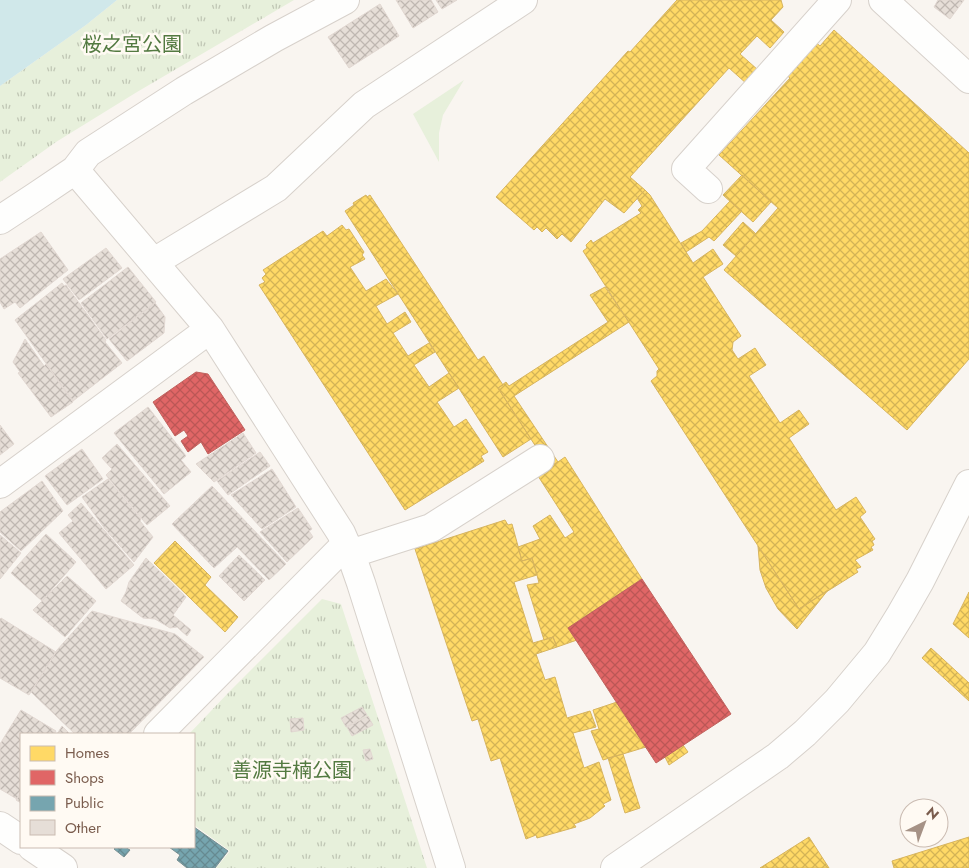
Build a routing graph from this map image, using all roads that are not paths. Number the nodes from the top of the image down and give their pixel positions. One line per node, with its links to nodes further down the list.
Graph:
1 (345, 0): 6 (street)
2 (523, 0): 9 (street)
3 (837, 0): 7 (street)
4 (883, 0): 5 (street)
5 (969, 79)
6 (75, 170): 8 (street); 9 (street)
7 (708, 189)
8 (0, 220)
9 (154, 262): 10 (street)
10 (210, 329): 12 (street); 14 (street)
11 (540, 459): 14 (street)
12 (0, 484)
13 (969, 484): 19 (street)
14 (348, 549): 15 (street); 18 (street)
15 (159, 733)
16 (0, 826): 17 (street)
17 (20, 840)
18 (450, 868)
19 (615, 868)

